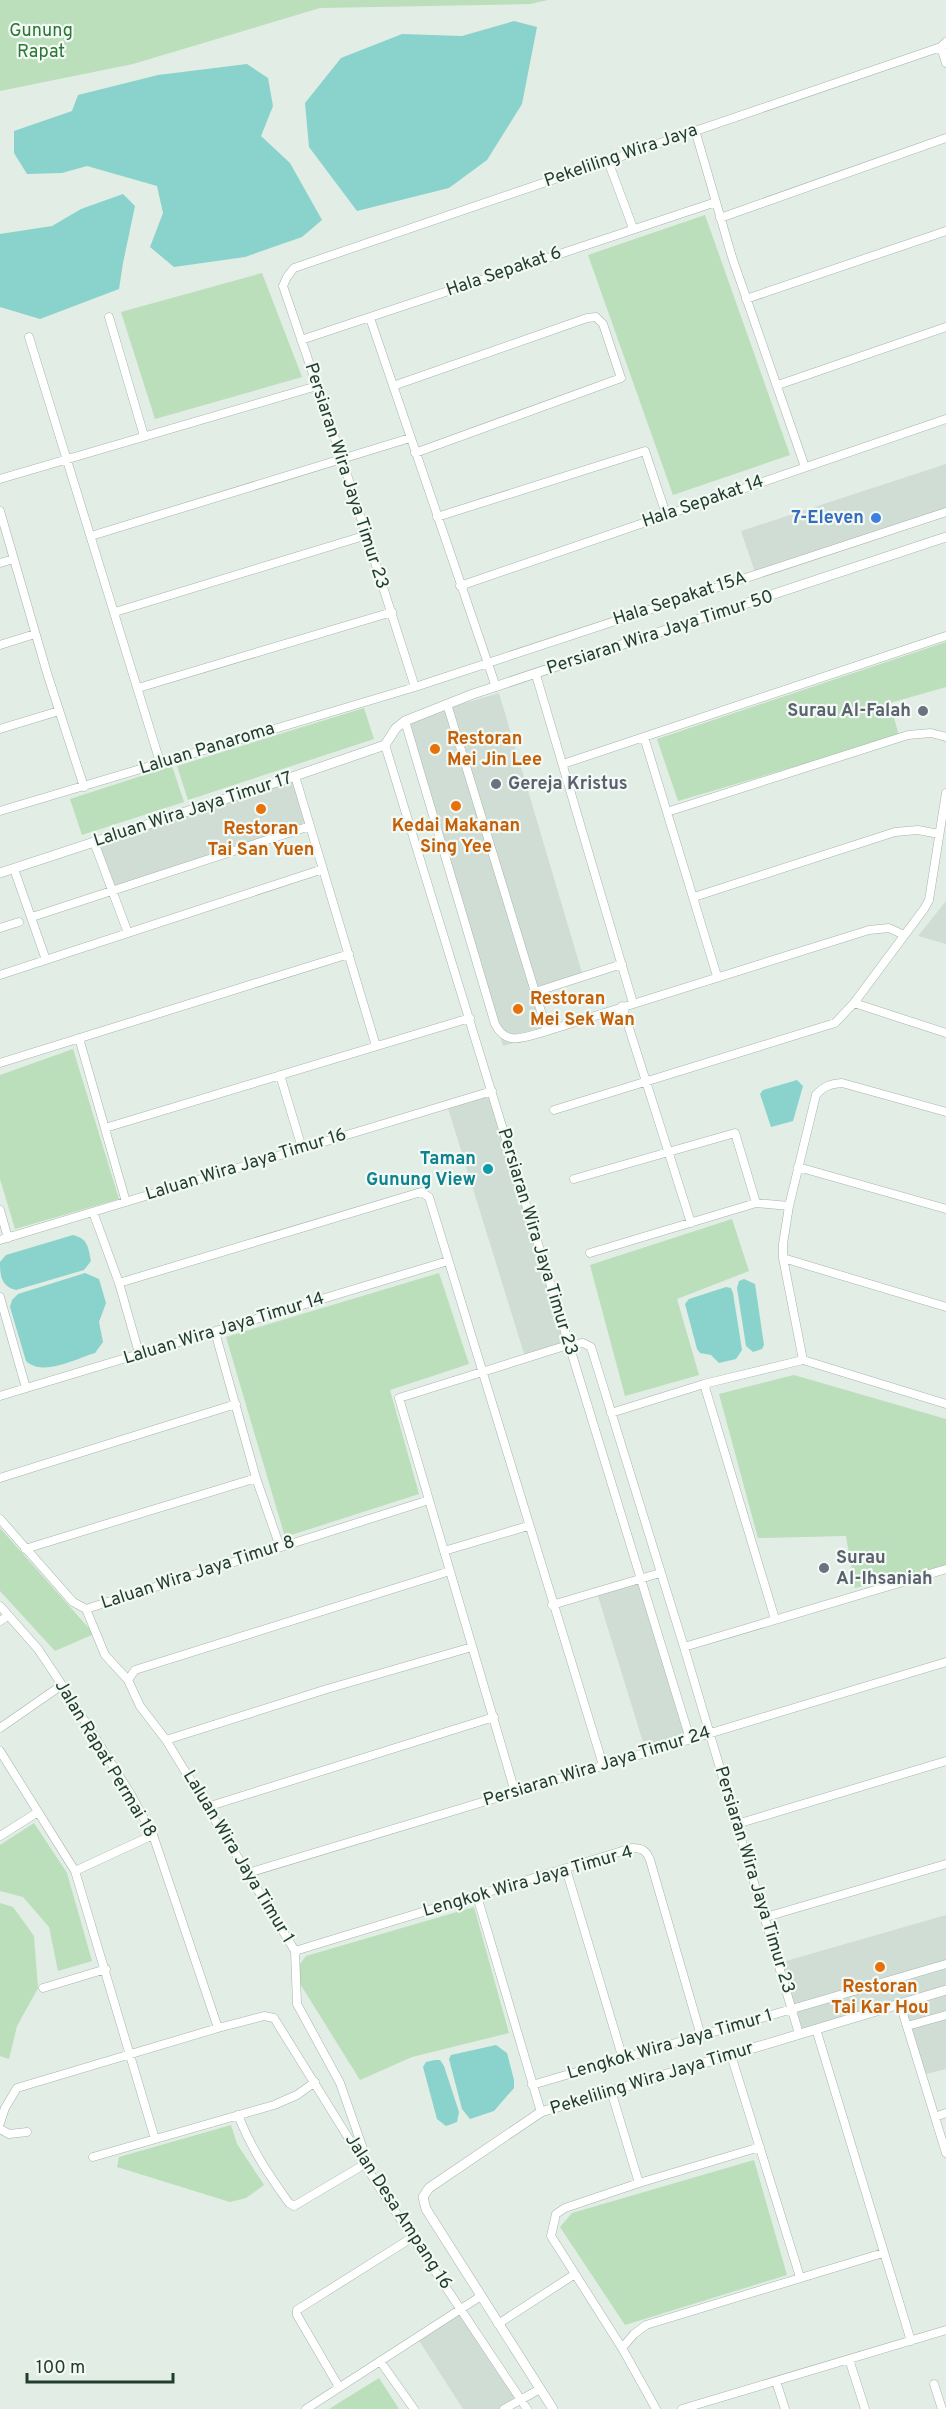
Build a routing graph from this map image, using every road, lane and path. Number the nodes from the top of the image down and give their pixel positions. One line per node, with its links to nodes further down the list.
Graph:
1 (943, 44): 2 (street); 3 (street, Pekeliling Wira Jaya)
2 (946, 63)
3 (695, 130): 5 (street, Pekeliling Wira Jaya); 6 (street)
4 (946, 138): 7 (street)
5 (608, 161): 8 (street); 10 (street, Pekeliling Wira Jaya)
6 (716, 202): 7 (street); 8 (street, Hala Sepakat 6)
7 (720, 218): 11 (street)
8 (633, 228): 13 (street, Hala Sepakat 6)
9 (946, 231): 11 (street)
10 (294, 268): 16 (street, Persiaran Wira Jaya Timur 23)
11 (746, 299): 17 (street)
12 (109, 317): 21 (street)
13 (370, 318): 16 (street, Hala Sepakat 6); 19 (street)
14 (946, 327): 17 (street)
15 (29, 337): 24 (street)
16 (301, 340): 18 (street, Persiaran Wira Jaya Timur 23)
17 (778, 385): 26 (street)
18 (316, 386): 21 (street); 25 (street, Persiaran Wira Jaya Timur 23)
19 (393, 386): 22 (street); 23 (street)
20 (946, 419): 26 (street, Hala Sepakat 14)
21 (144, 436): 24 (street)
22 (410, 438): 23 (street); 25 (street)
23 (415, 453): 31 (street)
24 (66, 459): 27 (street); 33 (street)
25 (342, 459): 32 (street, Persiaran Wira Jaya Timur 23); 33 (street)
26 (805, 467): 30 (street, Hala Sepakat 14)
27 (0, 479)
28 (0, 511): 35 (street)
29 (946, 512): 43 (street, Hala Sepakat 15A)
30 (666, 514): 31 (street); 37 (street, Hala Sepakat 14)
31 (436, 518): 37 (street)
32 (367, 535): 38 (street); 39 (street, Persiaran Wira Jaya Timur 23)
33 (91, 536): 38 (street)
34 (945, 540): 44 (street, Persiaran Wira Jaya Timur 50)
35 (14, 559): 36 (street); 40 (street)
36 (0, 564)
37 (460, 586): 43 (street)
38 (115, 612): 47 (street)
39 (392, 612): 45 (street, Persiaran Wira Jaya Timur 23); 47 (street)
40 (35, 634): 42 (street); 49 (street)
41 (946, 636): 52 (street)
42 (0, 645)
43 (487, 663): 45 (street, Hala Sepakat 15A); 46 (street)
44 (536, 675): 46 (street, Persiaran Wira Jaya Timur 50); 56 (street)
45 (414, 687): 55 (street, Laluan Panaroma)
46 (496, 687): 48 (street, Persiaran Wira Jaya Timur 50)
47 (138, 688): 55 (street)
48 (447, 704): 50 (street, Persiaran Wira Jaya Timur 50); 80 (street)
49 (59, 711): 51 (street); 58 (street)
50 (405, 721): 54 (street, Persiaran Wira Jaya Timur 50); 85 (street)
51 (0, 729)
52 (644, 737): 56 (street); 61 (street)
53 (946, 737): 61 (street)
54 (385, 745): 57 (street, Laluan Wira Jaya Timur 17); 84 (street, Persiaran Wira Jaya Timur 23)
55 (160, 762): 58 (street, Laluan Panaroma)
56 (563, 764): 77 (street)
57 (295, 776): 62 (street); 64 (street, Laluan Wira Jaya Timur 17)
58 (84, 787): 60 (street, Laluan Panaroma)
59 (946, 793): 63 (street)
60 (0, 811)
61 (667, 812): 69 (street)
62 (310, 826): 66 (street); 68 (street)
63 (939, 834): 69 (street); 74 (street)
64 (94, 842): 65 (street, Laluan Wira Jaya Timur 17); 68 (street)
65 (14, 868): 67 (street, Laluan Wira Jaya Timur 17); 70 (street)
66 (323, 869): 73 (street); 75 (street)
67 (0, 873)
68 (112, 890): 70 (street); 73 (street)
69 (694, 897): 79 (street)
70 (32, 917): 76 (street)
71 (19, 922): 72 (street)
72 (0, 928)
73 (128, 933): 76 (street)
74 (904, 935): 79 (street); 82 (street)
75 (349, 954): 87 (street); 88 (street)
76 (46, 960): 78 (street)
77 (622, 964): 80 (street); 81 (street)
78 (0, 975)
79 (717, 976): 81 (street)
80 (535, 992): 85 (street)
81 (633, 1003): 83 (street)
82 (854, 1003): 86 (street); 91 (street)
83 (622, 1006): 85 (street); 91 (street)
84 (470, 1018): 88 (street); 92 (street, Persiaran Wira Jaya Timur 23)
85 (547, 1030)
86 (946, 1033)
87 (79, 1038): 89 (street); 95 (street)
88 (376, 1046): 90 (street)
89 (0, 1063)
90 (280, 1075): 95 (street); 96 (street)
91 (644, 1082): 93 (street); 97 (street)
92 (492, 1091): 96 (street, Laluan Wira Jaya Timur 16); 116 (street, Persiaran Wira Jaya Timur 23)
93 (554, 1110)
94 (946, 1112): 98 (street)
95 (105, 1128): 100 (street)
96 (302, 1148): 100 (street, Laluan Wira Jaya Timur 16)
97 (668, 1153): 99 (street); 101 (street); 106 (street)
98 (798, 1167): 102 (street); 103 (street)
99 (574, 1179)
100 (126, 1202): 105 (street, Laluan Wira Jaya Timur 16)
101 (756, 1203): 102 (street); 106 (street)
102 (789, 1206): 109 (street)
103 (946, 1209)
104 (0, 1210): 107 (street)
105 (93, 1212): 107 (street, Laluan Wira Jaya Timur 16); 111 (street)
106 (691, 1223): 108 (street)
107 (4, 1239)
108 (590, 1254)
109 (783, 1258): 113 (street); 118 (street)
110 (448, 1261): 111 (street); 115 (street, Laluan Wira Jaya Timur 14); 119 (street)
111 (119, 1283): 117 (street)
112 (0, 1297): 114 (street)
113 (946, 1307)
114 (3, 1320): 121 (street)
115 (215, 1332): 117 (street, Laluan Wira Jaya Timur 14); 123 (street)
116 (568, 1345): 119 (street); 125 (street, Persiaran Wira Jaya Timur 23); 137 (street, Persiaran Wira Jaya Timur 23)
117 (139, 1353): 121 (street, Laluan Wira Jaya Timur 14)
118 (803, 1360): 120 (street); 124 (street)
119 (483, 1372): 128 (street); 130 (street)
120 (704, 1384): 125 (street); 142 (street)
121 (26, 1388): 122 (street, Laluan Wira Jaya Timur 14)
122 (0, 1396)
123 (236, 1404): 126 (street); 127 (street)
124 (946, 1404)
125 (611, 1413): 136 (street, Persiaran Wira Jaya Timur 23)
126 (0, 1478)
127 (256, 1478): 131 (street); 132 (street)
128 (429, 1500): 131 (street, Laluan Wira Jaya Timur 8); 133 (street)
129 (0, 1519): 132 (street, Laluan Wira Jaya Timur 8)
130 (528, 1526): 133 (street); 138 (street)
131 (280, 1547): 140 (street, Laluan Wira Jaya Timur 8)
132 (25, 1549): 140 (street, Laluan Wira Jaya Timur 8)
133 (444, 1551): 135 (street)
134 (946, 1569): 142 (street)
135 (450, 1571): 144 (street); 147 (street)
136 (660, 1573): 137 (street); 145 (street, Persiaran Wira Jaya Timur 23)
137 (640, 1580): 138 (street); 152 (street, Persiaran Wira Jaya Timur 23)
138 (552, 1605): 156 (street)
139 (0, 1606): 141 (street, Jalan Rapat Permai 18)
140 (86, 1609): 147 (street, Laluan Wira Jaya Timur 1)
141 (8, 1616): 143 (street); 148 (street, Jalan Rapat Permai 18)
142 (775, 1619): 145 (street)
143 (0, 1621)
144 (472, 1647): 149 (street); 153 (street)
145 (684, 1647): 151 (street, Persiaran Wira Jaya Timur 23)
146 (946, 1662): 151 (street, Persiaran Wira Jaya Timur 24)
147 (128, 1680): 153 (street, Laluan Wira Jaya Timur 1)
148 (62, 1685): 150 (street); 161 (street, Jalan Rapat Permai 18)
149 (494, 1717): 157 (street); 158 (street)
150 (0, 1728)
151 (709, 1732): 152 (street, Persiaran Wira Jaya Timur 24); 160 (street, Persiaran Wira Jaya Timur 23)
152 (690, 1739): 156 (street, Persiaran Wira Jaya Timur 24)
153 (166, 1740): 158 (street, Laluan Wira Jaya Timur 1)
154 (0, 1751): 159 (street)
155 (946, 1761): 160 (street)
156 (603, 1766): 157 (street, Persiaran Wira Jaya Timur 24)
157 (515, 1792): 166 (street, Persiaran Wira Jaya Timur 24)
158 (207, 1807): 166 (street, Laluan Wira Jaya Timur 1)
159 (38, 1812): 162 (street); 165 (street)
160 (737, 1824): 168 (street, Persiaran Wira Jaya Timur 23)
161 (153, 1835): 165 (street); 178 (street, Jalan Rapat Permai 18)
162 (0, 1836)
163 (946, 1864): 168 (street)
164 (566, 1869): 167 (street, Lengkok Wira Jaya Timur 4); 181 (street, Lengkok Wira Jaya Timur 4); 184 (street)
165 (75, 1871): 171 (street)
166 (248, 1873): 169 (street, Laluan Wira Jaya Timur 1)
167 (477, 1896): 169 (street, Lengkok Wira Jaya Timur 4); 186 (street)
168 (766, 1917): 175 (street, Persiaran Wira Jaya Timur 23)
169 (295, 1951): 197 (street, Laluan Wira Jaya Timur 1)
170 (946, 1964): 175 (street, Lengkok Wira Jaya Timur 1)
171 (106, 1969): 172 (street); 182 (street)
172 (44, 1988)
173 (946, 1990): 174 (street, Pekeliling Wira Jaya Timur)
174 (900, 2004): 177 (street); 179 (street, Pekeliling Wira Jaya Timur)
175 (793, 2009): 180 (street, Persiaran Wira Jaya Timur 23); 181 (street, Lengkok Wira Jaya Timur 1)
176 (946, 2015): 177 (street)
177 (907, 2026): 191 (street)
178 (218, 2028): 182 (street); 185 (street, Jalan Desa Ampang 16)
179 (816, 2029): 180 (street, Pekeliling Wira Jaya Timur); 203 (street)
180 (800, 2034): 183 (street, Pekeliling Wira Jaya Timur)
181 (701, 2036): 184 (street, Lengkok Wira Jaya Timur 1)
182 (130, 2055): 192 (street); 195 (street)
183 (731, 2055): 187 (street, Pekeliling Wira Jaya Timur); 196 (street)
184 (623, 2059): 186 (street, Lengkok Wira Jaya Timur 1)
185 (315, 2082): 190 (street); 197 (street, Jalan Desa Ampang 16)
186 (532, 2085): 188 (street)
187 (611, 2091): 188 (street, Pekeliling Wira Jaya Timur); 201 (street)
188 (542, 2112): 206 (street, Pekeliling Wira Jaya Timur)
189 (946, 2113): 191 (street)
190 (238, 2115): 195 (street); 200 (street)
191 (935, 2117): 198 (street)
192 (0, 2123)
193 (0, 2129): 194 (street)
194 (27, 2132)
195 (155, 2139): 199 (street)
196 (760, 2147): 201 (street); 205 (street)
197 (357, 2152): 200 (street, Jalan Desa Ampang 16)
198 (946, 2153)
199 (93, 2157)
200 (365, 2164): 202 (street, Jalan Desa Ampang 16)
201 (639, 2183): 204 (street)
202 (413, 2237): 207 (street, Jalan Desa Ampang 16); 216 (street)
203 (884, 2253): 205 (street); 210 (street)
204 (575, 2274): 208 (street); 211 (street)
205 (800, 2277): 211 (street)
206 (481, 2296): 207 (street); 208 (street, Pekeliling Wira Jaya Timur)
207 (462, 2309): 213 (street); 218 (street, Jalan Desa Ampang 16)
208 (498, 2324): 217 (street, Pekeliling Wira Jaya Timur)
209 (946, 2330): 210 (street)
210 (911, 2341): 212 (street)
211 (622, 2348): 225 (street)
212 (849, 2359): 214 (street); 228 (street)
213 (380, 2361): 216 (street); 221 (street)
214 (776, 2381): 219 (street); 227 (street)
215 (934, 2384): 229 (street)
216 (339, 2387): 220 (street)
217 (540, 2389): 218 (street); 224 (street, Pekeliling Wira Jaya Timur)
218 (521, 2399): 222 (street); 223 (street, Jalan Desa Ampang 16)
219 (707, 2405): 226 (street)
220 (306, 2409)
221 (414, 2409)
222 (504, 2409)
223 (527, 2409)
224 (553, 2409)
225 (656, 2409)
226 (682, 2409)
227 (785, 2409)
228 (865, 2409)
229 (942, 2409)

